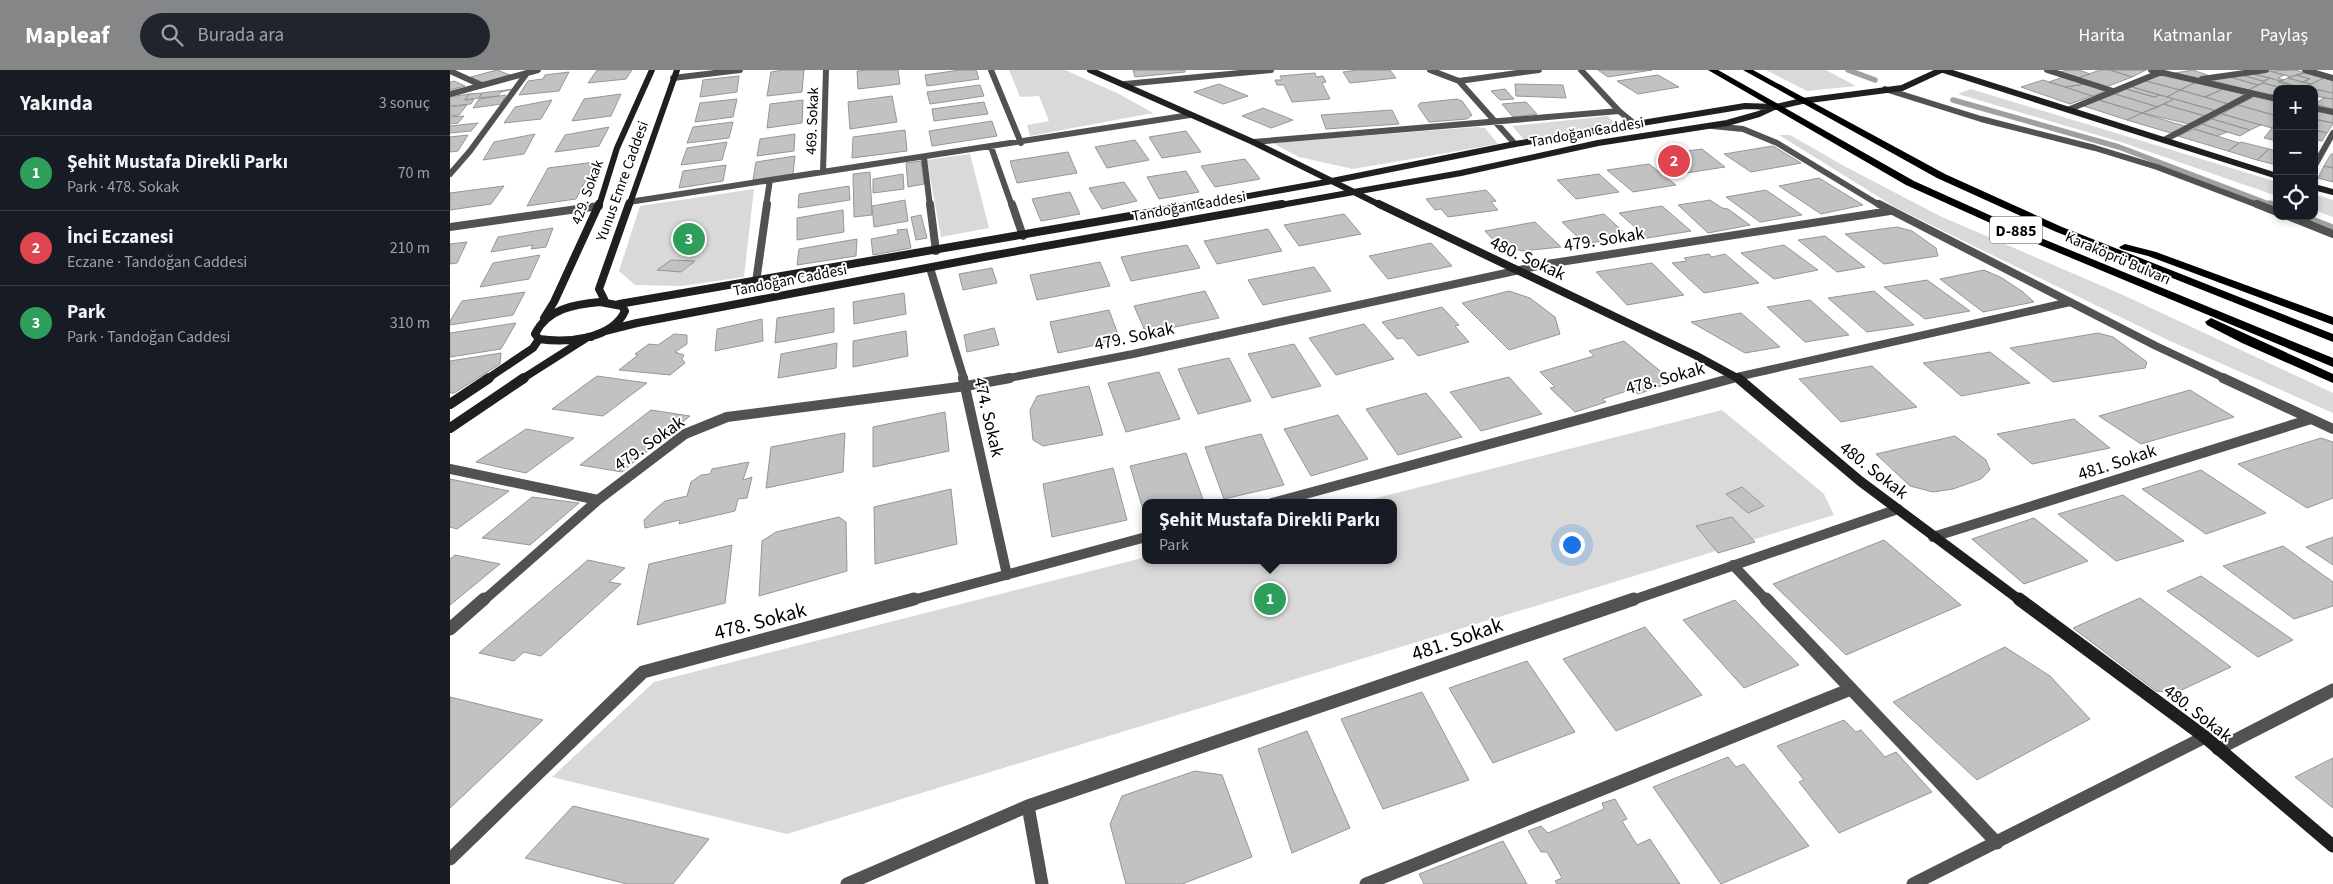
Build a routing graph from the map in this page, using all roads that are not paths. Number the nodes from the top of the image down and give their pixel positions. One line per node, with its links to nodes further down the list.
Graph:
1 (538, 70): 21 (street)
2 (652, 70): 60 (main road, 429. Sokak)
3 (677, 70): 22 (main road, Yunus Emre Caddesi)
4 (740, 70): 22 (street)
5 (826, 70): 51 (street, 469. Sokak)
6 (991, 70): 46 (street)
7 (1090, 70): 26 (main road, 480. Sokak)
8 (1271, 70): 26 (street)
9 (1430, 70): 25 (street)
10 (1539, 70): 25 (street)
11 (1582, 70): 37 (street)
12 (1712, 70): 34 (highway, Karaköprü Bulvarı / D-885)
13 (1746, 70): 33 (highway, Karaköprü Bulvarı / D-885)
14 (1942, 70): 28 (main road, Tandoğan Caddesi); 35 (main road)
15 (2047, 70): 29 (street)
16 (2151, 70): 20 (street)
17 (2266, 70): 24 (street)
18 (2305, 70): 23 (street)
19 (450, 71): 27 (street)
20 (2160, 72): 24 (street); 29 (street)
21 (527, 73): 27 (street); 52 (street)
22 (673, 78): 59 (main road, Yunus Emre Caddesi)
23 (2333, 78)
24 (2196, 80): 31 (street)
25 (1459, 81): 40 (street)
26 (1125, 84): 39 (main road, 480. Sokak)
27 (481, 85): 30 (street)
28 (1885, 89): 33 (main road, Tandoğan Caddesi); 61 (street)
29 (2113, 91): 35 (street)
30 (450, 94)
31 (2252, 94): 32 (street); 44 (street)
32 (2273, 98)
33 (1802, 101): 34 (main road, Tandoğan Caddesi); 65 (highway, Karaköprü Bulvarı / D-885)
34 (1776, 106): 41 (main road, Tandoğan Caddesi); 42 (main road, Tandoğan Caddesi); 72 (highway, Karaköprü Bulvarı / D-885)
35 (2070, 109): 44 (main road)
36 (2318, 109): 38 (street)
37 (1619, 111): 40 (street); 41 (street)
38 (2333, 112)
39 (1190, 115): 45 (main road, 480. Sokak); 46 (street)
40 (1496, 122): 45 (street); 47 (street)
41 (1636, 125): 47 (main road, Tandoğan Caddesi)
42 (1712, 126): 57 (main road, Tandoğan Caddesi); 62 (street)
43 (2333, 133): 50 (street)
44 (2164, 140): 53 (main road)
45 (1253, 142): 55 (main road, 480. Sokak)
46 (1021, 143): 48 (street)
47 (1515, 144): 55 (main road, Tandoğan Caddesi)
48 (991, 147): 49 (street); 67 (street)
49 (924, 158): 51 (street); 68 (street)
50 (2318, 159)
51 (823, 172): 54 (street)
52 (450, 174)
53 (2274, 175)
54 (770, 180): 59 (street); 71 (street)
55 (1332, 181): 57 (main road, 480. Sokak); 67 (main road, Tandoğan Caddesi)
56 (2318, 188): 58 (main road)
57 (1351, 191): 69 (main road, Tandoğan Caddesi); 70 (main road, 480. Sokak)
58 (2333, 192)
59 (629, 202): 73 (main road, Yunus Emre Caddesi)
60 (599, 206): 64 (street); 76 (main road, 429. Sokak)
61 (2273, 211)
62 (1890, 212): 70 (street, 479. Sokak); 74 (street)
63 (2298, 220): 66 (street)
64 (450, 227)
65 (2058, 229): 77 (highway); 80 (highway, Karaköprü Bulvarı / D-885)
66 (2333, 234)
67 (1024, 236): 68 (main road, Tandoğan Caddesi)
68 (936, 251): 71 (main road, Tandoğan Caddesi)
69 (930, 268): 78 (main road, Tandoğan Caddesi); 85 (street, 474. Sokak)
70 (1516, 270): 83 (main road, 480. Sokak); 85 (street, 479. Sokak)
71 (756, 282): 75 (main road, Tandoğan Caddesi)
72 (2137, 282): 82 (highway, Karaköprü Bulvarı / D-885); 84 (highway)
73 (605, 301): 75 (main road); 76 (main road)
74 (2070, 302): 83 (street, 478. Sokak); 87 (street)
75 (619, 304): 78 (main road)
76 (542, 321): 81 (main road, 429. Sokak)
77 (2333, 321)
78 (605, 331): 79 (main road)
79 (591, 337): 81 (main road); 88 (main road)
80 (2333, 338)
81 (538, 339): 86 (main road)
82 (2333, 363)
83 (1736, 376): 91 (street, 478. Sokak); 93 (main road, 480. Sokak)
84 (2333, 379)
85 (966, 386): 92 (street, 479. Sokak); 97 (street, 474. Sokak)
86 (450, 404)
87 (2311, 419): 89 (street); 94 (street, 481. Sokak)
88 (450, 428)
89 (2333, 429)
90 (450, 470): 92 (street)
91 (1287, 499)
92 (598, 500): 98 (street, 479. Sokak)
93 (1898, 509): 94 (main road, 480. Sokak); 96 (street, 481. Sokak)
94 (1933, 537): 101 (main road, 480. Sokak)
95 (1142, 538): 97 (street, 478. Sokak)
96 (1733, 565): 99 (street); 103 (street, 481. Sokak)
97 (1007, 575): 106 (street, 478. Sokak)
98 (450, 629)
99 (1851, 689): 104 (street); 109 (street)
100 (2333, 690): 102 (street)
101 (2205, 737): 102 (main road, 480. Sokak); 104 (street)
102 (2218, 749): 105 (main road, 480. Sokak)
103 (1028, 806): 107 (street, 481. Sokak); 108 (street)
104 (1997, 843): 110 (street)
105 (2333, 846)
106 (450, 859)
107 (847, 884)
108 (1042, 884)
109 (1366, 884)
110 (1913, 884)

